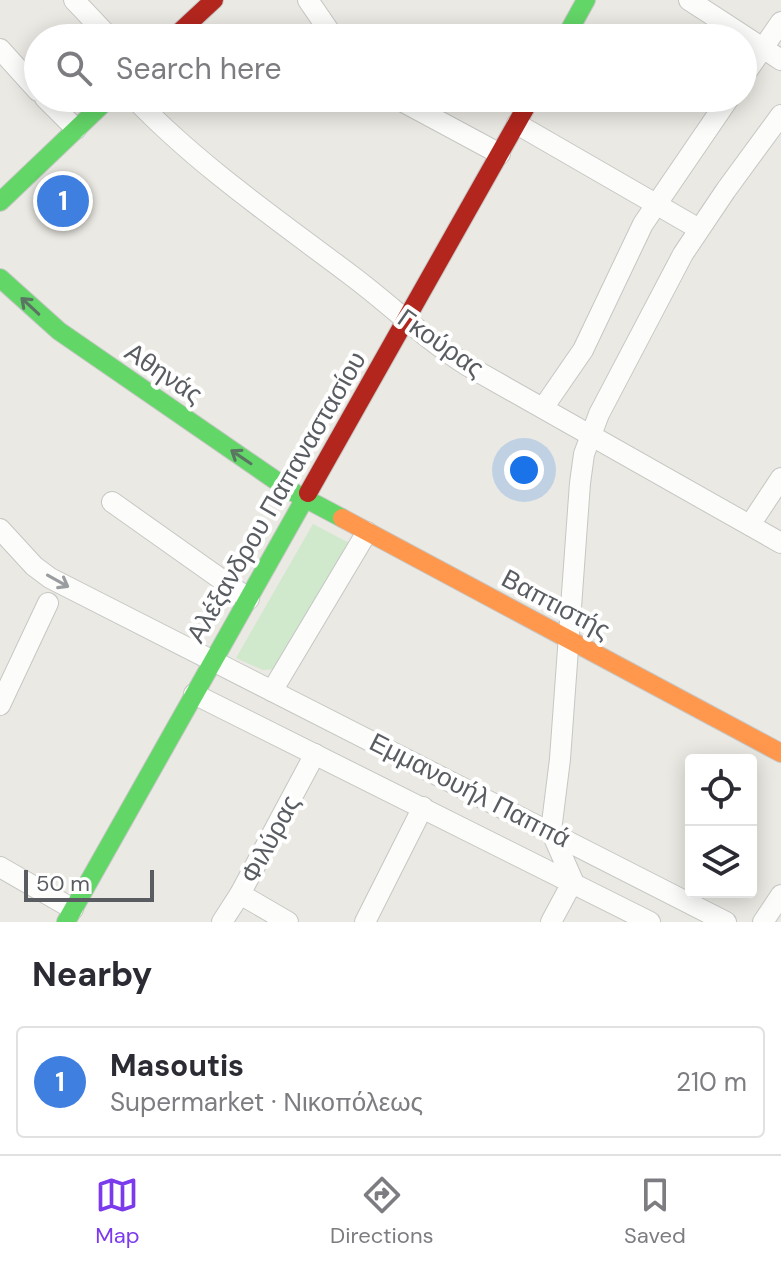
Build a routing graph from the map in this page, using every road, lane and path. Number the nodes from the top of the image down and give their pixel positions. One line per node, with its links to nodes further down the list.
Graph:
1 (74, 0): 7 (street)
2 (214, 0): 8 (main road)
3 (308, 0): 9 (street)
4 (586, 0): 10 (main road)
5 (689, 0): 11 (street)
6 (781, 22): 14 (street)
7 (97, 24)
8 (188, 24)
9 (324, 24)
10 (573, 24)
11 (725, 24)
12 (757, 46): 14 (street)
13 (0, 49): 17 (street)
14 (762, 49): 15 (street); 16 (street)
15 (757, 56)
16 (781, 60)
17 (24, 76)
18 (59, 112): 26 (street)
19 (94, 112): 26 (main road)
20 (149, 112): 32 (street, Γκούρας)
21 (422, 112): 27 (street)
22 (523, 112): 25 (main road, Αλέξανδρου Παπαναστασίου)
23 (719, 112): 29 (street)
24 (781, 115): 30 (street)
25 (517, 124): 27 (main road, Αλέξανδρου Παπαναστασίου); 29 (street)
26 (76, 129): 28 (main road)
27 (500, 154): 32 (main road, Αλέξανδρου Παπαναστασίου)
28 (0, 202)
29 (655, 203): 30 (street); 33 (street)
30 (699, 229): 34 (street)
31 (0, 278): 36 (main road, Αθηνάς, one-way to 31)
32 (405, 322): 33 (street, Γκούρας); 36 (main road, Αλέξανδρου Παπαναστασίου)
33 (543, 408): 34 (street, Γκούρας)
34 (590, 434): 38 (street, Γκούρας); 44 (street)
35 (781, 478): 38 (street)
36 (306, 499): 40 (main road, Βαπτιστής); 42 (main road, Αλέξανδρου Παπαναστασίου)
37 (112, 502): 42 (street)
38 (750, 525): 41 (street, Γκούρας)
39 (0, 529): 45 (street, Εμμανουήλ Παππά, one-way to 45)
40 (367, 532): 44 (main road, Βαπτιστής); 46 (street)
41 (781, 543)
42 (249, 599): 45 (main road, Αλέξανδρου Παπαναστασίου)
43 (48, 603): 48 (street)
44 (570, 641): 49 (main road, Βαπτιστής); 52 (street)
45 (213, 661): 46 (street, Εμμανουήλ Παππά); 47 (main road, Αλέξανδρου Παπαναστασίου)
46 (272, 691): 52 (street, Εμμανουήλ Παππά)
47 (194, 694): 50 (street, Εμμανουήλ Παππά); 57 (main road, Αλέξανδρου Παπαναστασίου)
48 (0, 705)
49 (781, 753)
50 (315, 754): 51 (street, Εμμανουήλ Παππά); 55 (street, Φιλύρας)
51 (423, 807): 54 (street, Εμμανουήλ Παππά); 60 (street)
52 (551, 831): 54 (street); 63 (street, Εμμανουήλ Παππά)
53 (0, 867): 57 (street)
54 (573, 881): 61 (street); 62 (street, Εμμανουήλ Παππά)
55 (240, 894): 58 (street, Φιλύρας); 59 (street)
56 (781, 895): 64 (street)
57 (69, 916)
58 (222, 922)
59 (288, 922)
60 (365, 922)
61 (551, 922)
62 (650, 922)
63 (726, 922)
64 (763, 922)

